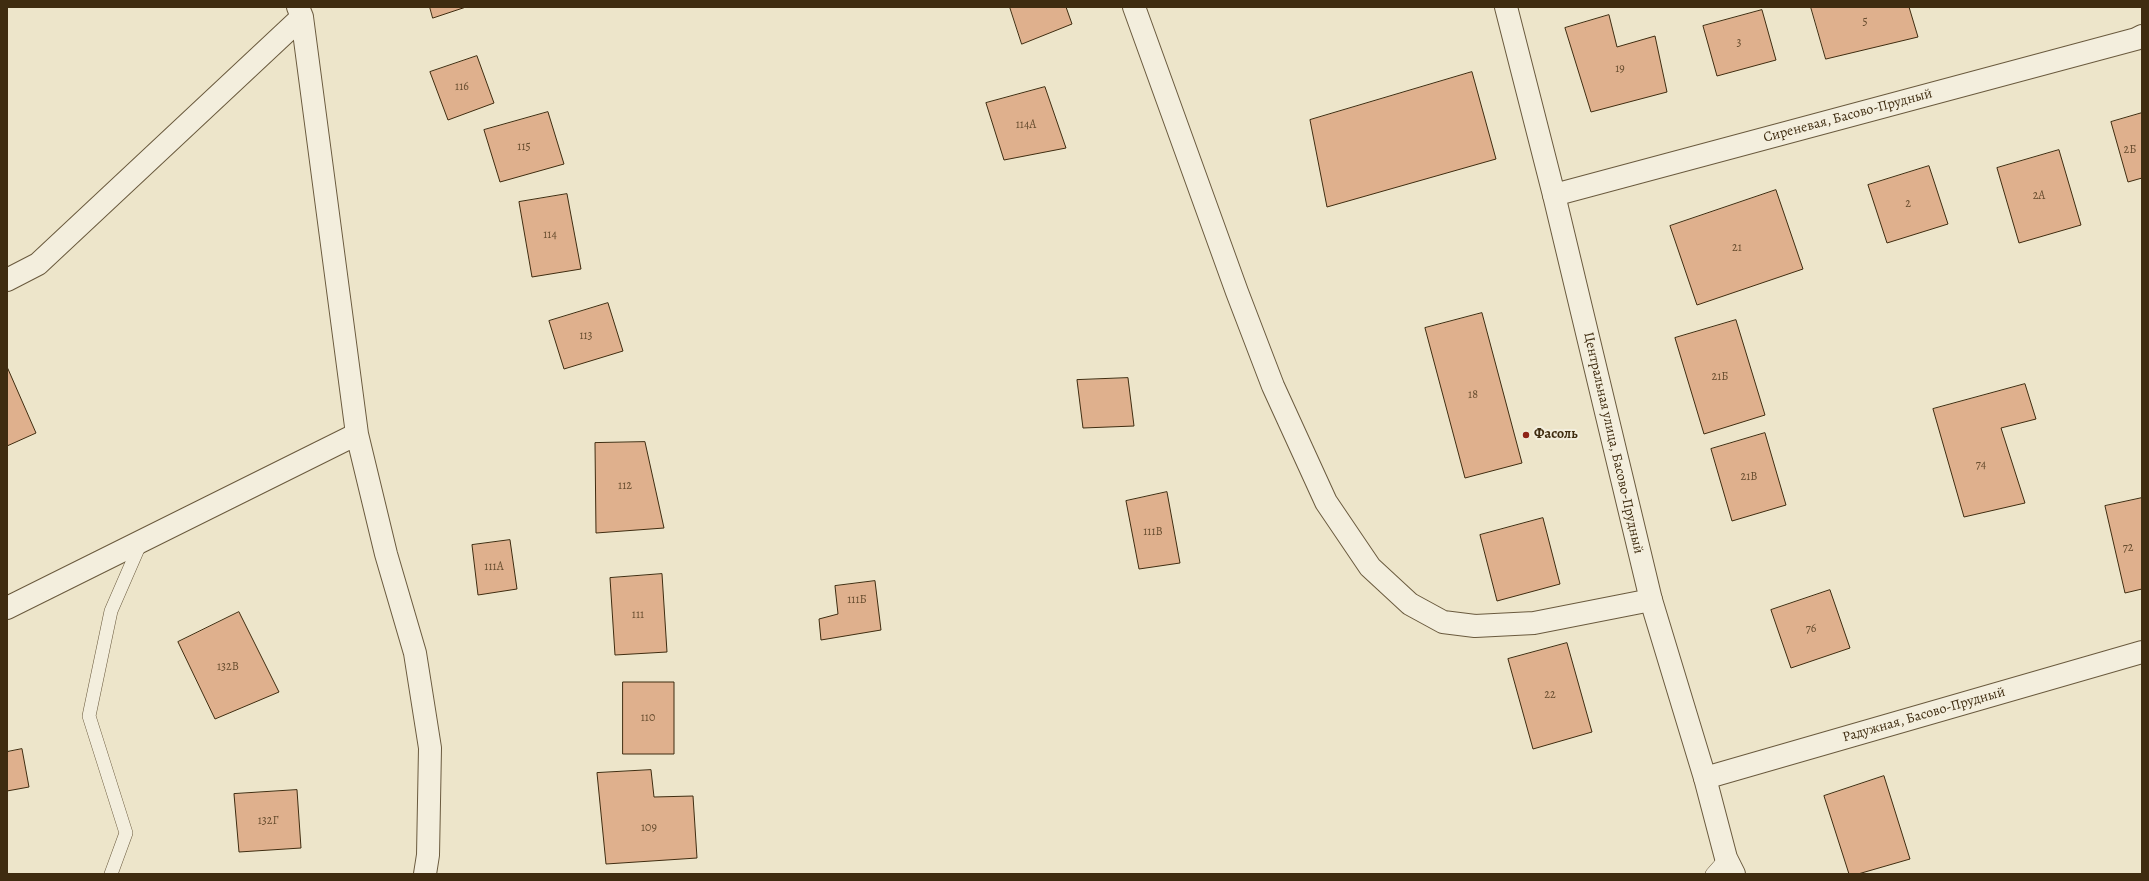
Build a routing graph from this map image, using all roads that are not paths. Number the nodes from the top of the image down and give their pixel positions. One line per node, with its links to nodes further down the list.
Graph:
1 (1134, 7): 9 (street)
2 (1506, 7): 5 (street, Центральная улица, Басово-Прудный)
3 (300, 12): 6 (street); 7 (street)
4 (2142, 36): 5 (street, Сиреневая, Басово-Прудный)
5 (1554, 195): 9 (street, Центральная улица, Басово-Прудный)
6 (7, 280)
7 (357, 434): 8 (street); 15 (street)
8 (140, 542): 10 (street); 14 (lane)
9 (1650, 600): 12 (street, Центральная улица, Басово-Прудный)
10 (7, 608)
11 (2142, 652): 12 (street, Радужная, Басово-Прудный)
12 (1705, 778): 13 (street, Центральная улица, Басово-Прудный)
13 (1730, 866): 16 (lane)
14 (111, 874)
15 (425, 874)
16 (1712, 874)

